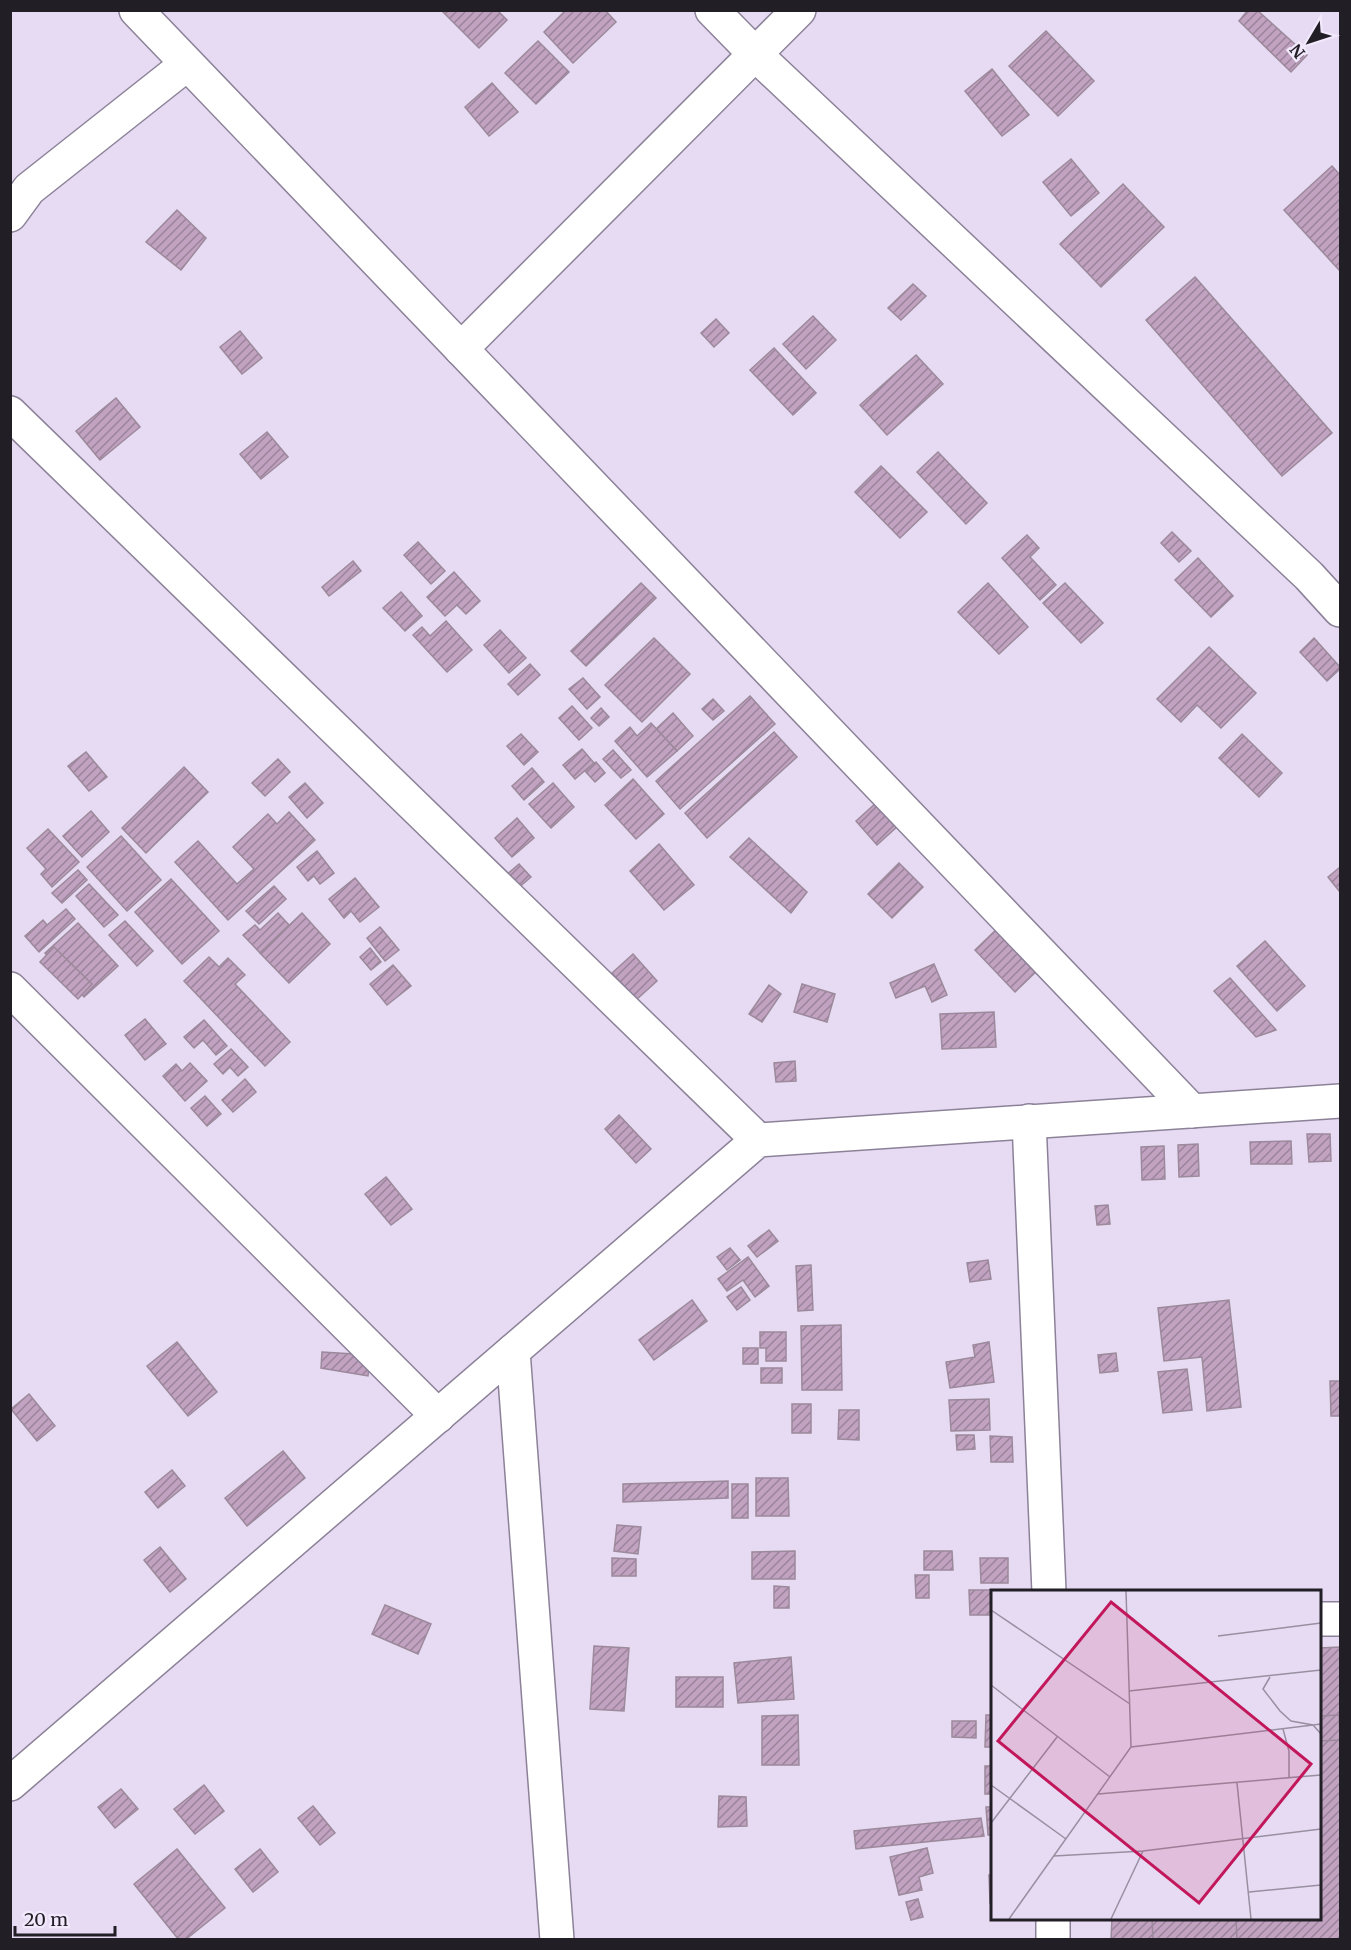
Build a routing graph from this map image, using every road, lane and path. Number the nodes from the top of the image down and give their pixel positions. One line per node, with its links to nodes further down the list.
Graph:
1 (136, 10): 5 (street)
2 (712, 10): 4 (street)
3 (799, 10): 4 (street)
4 (755, 54): 7 (street); 10 (street)
5 (187, 64): 6 (street); 7 (street)
6 (10, 215)
7 (461, 349): 14 (street)
8 (10, 413): 16 (street)
9 (1341, 568): 10 (street)
10 (1309, 576): 11 (street)
11 (1341, 610)
12 (10, 988): 18 (street)
13 (1341, 1101): 14 (street)
14 (1192, 1111): 15 (street)
15 (1029, 1122): 16 (street); 19 (street)
16 (758, 1140): 17 (street)
17 (513, 1351): 18 (street); 24 (street)
18 (438, 1416): 22 (street)
19 (1049, 1590)
20 (1321, 1619): 21 (street)
21 (1341, 1619)
22 (10, 1784)
23 (1053, 1920): 25 (street)
24 (557, 1940)
25 (1053, 1940)

